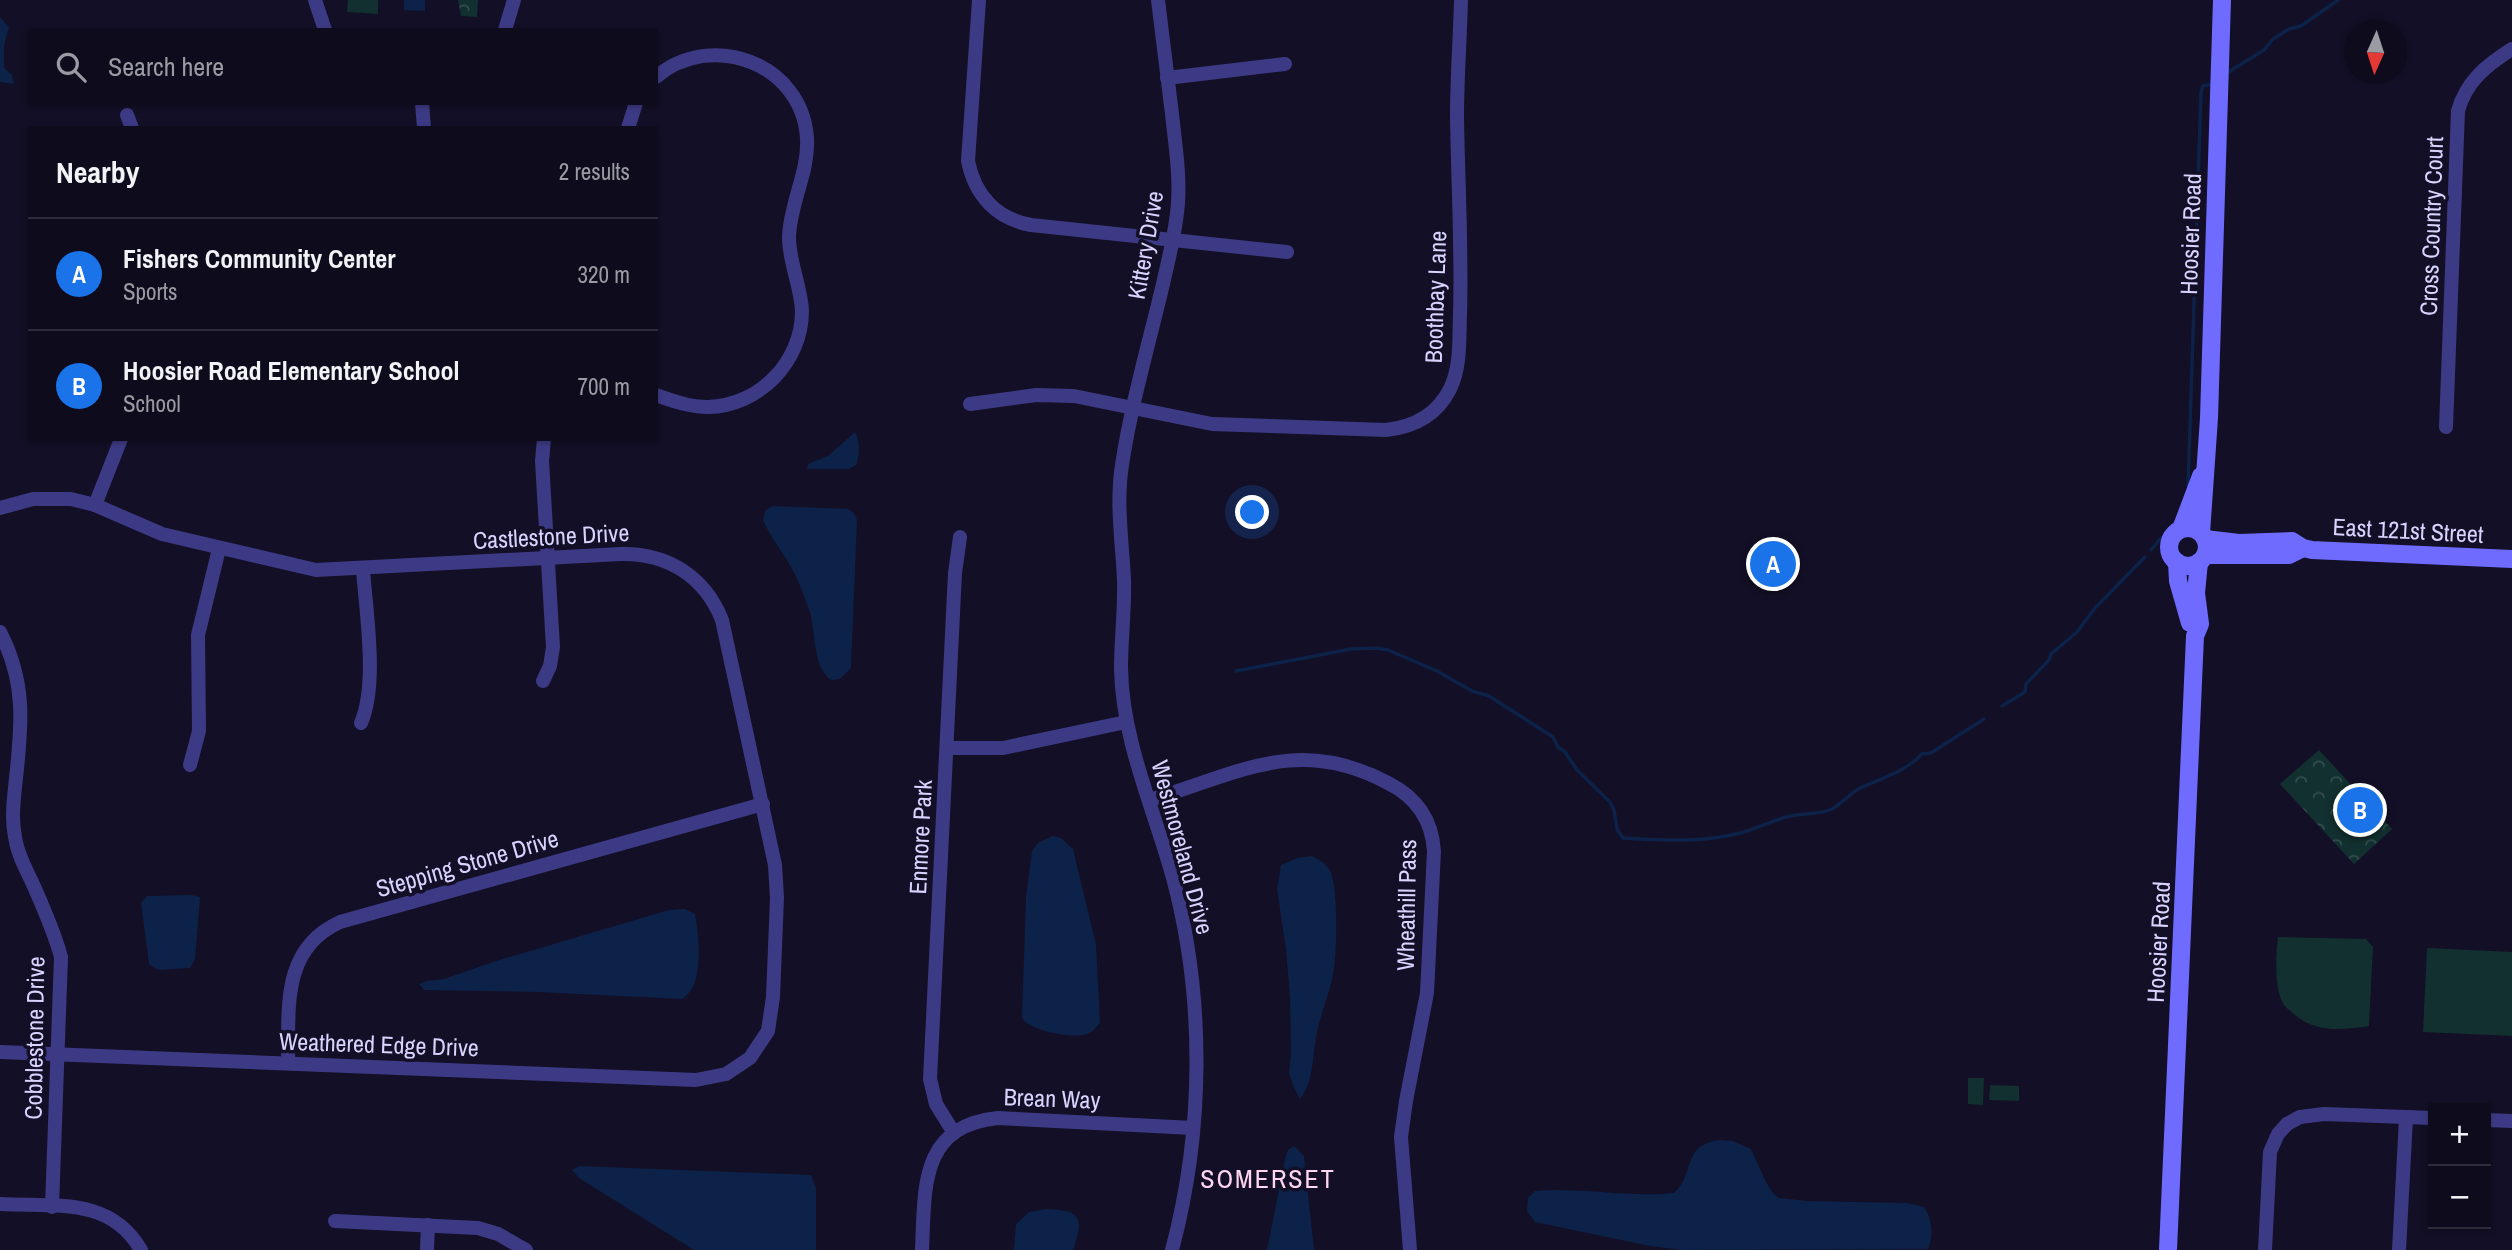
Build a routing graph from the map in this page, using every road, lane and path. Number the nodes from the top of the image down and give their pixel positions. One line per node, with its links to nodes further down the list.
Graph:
1 (316, 0): 7 (street)
2 (514, 0): 8 (street)
3 (979, 0): 17 (street)
4 (1158, 0): 12 (street, Kittery Drive)
5 (1461, 0): 21 (street, Boothbay Lane)
6 (2222, 0): 25 (street, Hoosier Road)
7 (324, 28)
8 (506, 28)
9 (2512, 49): 22 (street, Cross Country Court)
10 (1285, 64): 12 (street)
11 (658, 76): 19 (street)
12 (1167, 78): 17 (street, Kittery Drive)
13 (422, 105): 15 (street)
14 (635, 105): 16 (street)
15 (424, 126)
16 (629, 126)
17 (1173, 240): 18 (street); 21 (street, Kittery Drive)
18 (1287, 252)
19 (658, 396)
20 (971, 404): 21 (street, Boothbay Lane)
21 (1135, 407): 26 (street, Kittery Drive)
22 (2446, 427)
23 (120, 441): 27 (street)
24 (544, 441): 33 (street)
25 (2205, 470): 29 (street, Hoosier Road); 31 (street, Hoosier Road)
26 (1119, 496): 40 (street, Westmoreland Drive)
27 (95, 505): 28 (street, Castlestone Drive); 32 (street, Castlestone Drive)
28 (0, 508)
29 (2181, 530): 31 (street); 35 (street)
30 (960, 537): 42 (street, Enmore Park)
31 (2203, 547): 34 (street, East 121st Street); 35 (street); 38 (street, Hoosier Road)
32 (219, 549): 36 (street, Castlestone Drive); 43 (street)
33 (548, 558): 36 (street, Castlestone Drive); 39 (street); 45 (street, Castlestone Drive)
34 (2512, 559)
35 (2177, 562): 38 (street, Hoosier Road)
36 (363, 569): 41 (street)
37 (0, 632): 47 (street, Cobblestone Drive)
38 (2195, 636): 66 (street, Hoosier Road)
39 (543, 681)
40 (1126, 722): 42 (street); 44 (street, Westmoreland Drive)
41 (361, 723)
42 (947, 748): 55 (street, Enmore Park)
43 (190, 765)
44 (1150, 800): 54 (street, Westmoreland Drive); 65 (street, Wheathill Pass)
45 (763, 804): 48 (street, Castlestone Drive); 49 (street, Stepping Stone Drive)
46 (0, 1052): 47 (street, Weathered Edge Drive)
47 (59, 1054): 49 (street, Weathered Edge Drive); 57 (street, Cobblestone Drive)
48 (750, 1058): 49 (street, Weathered Edge Drive)
49 (288, 1063)
50 (2406, 1118): 51 (street); 67 (street); 68 (street)
51 (2428, 1118)
52 (2491, 1120): 53 (street)
53 (2512, 1121)
54 (1193, 1128): 55 (street, Brean Way); 64 (street, Westmoreland Drive)
55 (954, 1133): 63 (street)
56 (0, 1204): 57 (street)
57 (52, 1206): 60 (street)
58 (335, 1221): 59 (street)
59 (428, 1225): 61 (street); 62 (street)
60 (141, 1250)
61 (427, 1250)
62 (526, 1250)
63 (922, 1250)
64 (1171, 1250)
65 (1410, 1250)
66 (2168, 1250)
67 (2265, 1250)
68 (2399, 1250)

